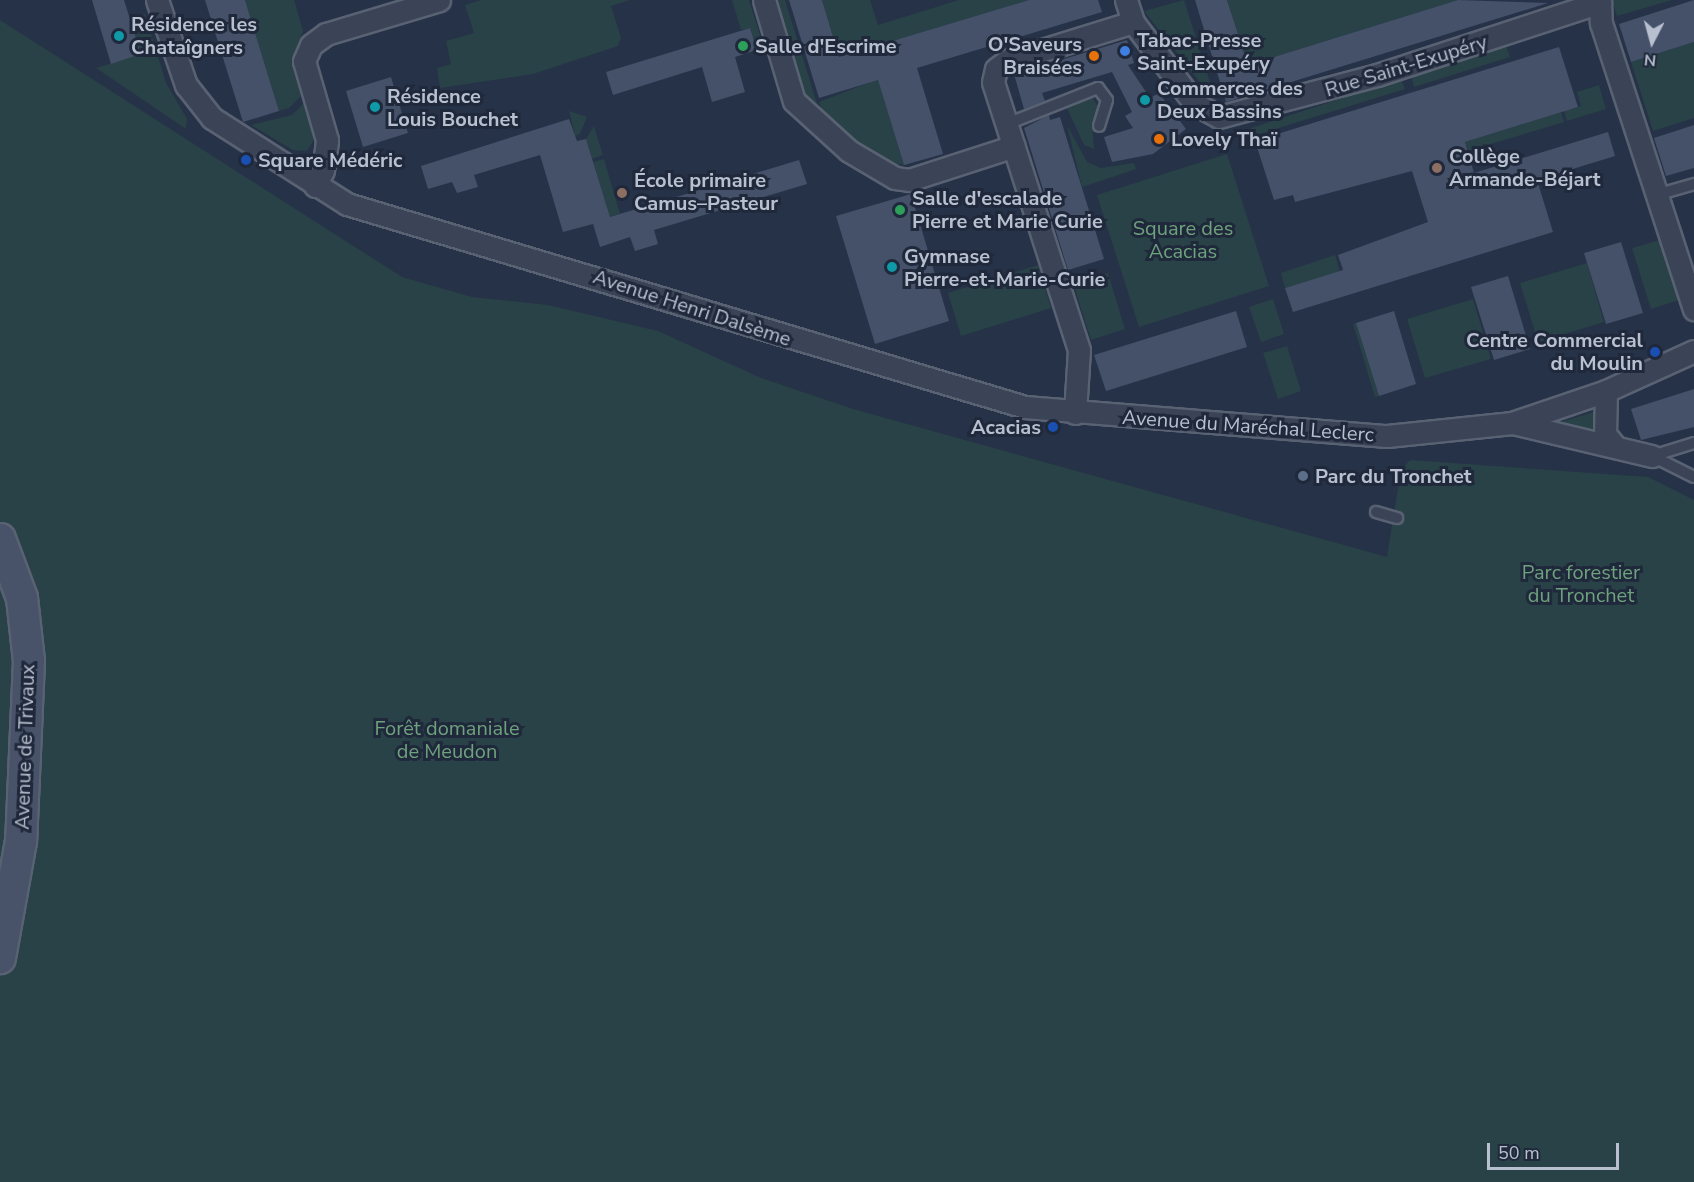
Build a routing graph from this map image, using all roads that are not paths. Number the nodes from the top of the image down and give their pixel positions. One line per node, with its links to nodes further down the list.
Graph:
1 (157, 0): 11 (street, Avenue Henri Dalsème)
2 (439, 0): 11 (street)
3 (764, 0): 9 (street)
4 (1126, 0): 6 (street, Rue Saint-Exupéry)
5 (1600, 1): 6 (street, Rue Saint-Exupéry); 12 (street)
6 (1133, 22): 7 (street)
7 (1007, 124): 8 (lane); 9 (street)
8 (1099, 126)
9 (1014, 146): 16 (street)
10 (1694, 184): 12 (lane)
11 (315, 186): 16 (street, Avenue Henri Dalsème)
12 (1656, 195): 13 (street)
13 (1694, 309)
14 (1694, 351): 15 (street, Avenue du Maréchal Leclerc)
15 (1606, 391): 17 (street, Avenue du Maréchal Leclerc); 19 (street)
16 (1075, 413): 17 (street, Avenue du Maréchal Leclerc)
17 (1512, 423): 19 (street)
18 (1694, 443): 20 (lane)
19 (1614, 445): 20 (street)
20 (1652, 456): 21 (lane)
21 (1694, 477)
22 (1376, 512): 23 (lane)
23 (1397, 518)
24 (0, 539): 25 (main road, Avenue de Trivaux)
25 (0, 958)

